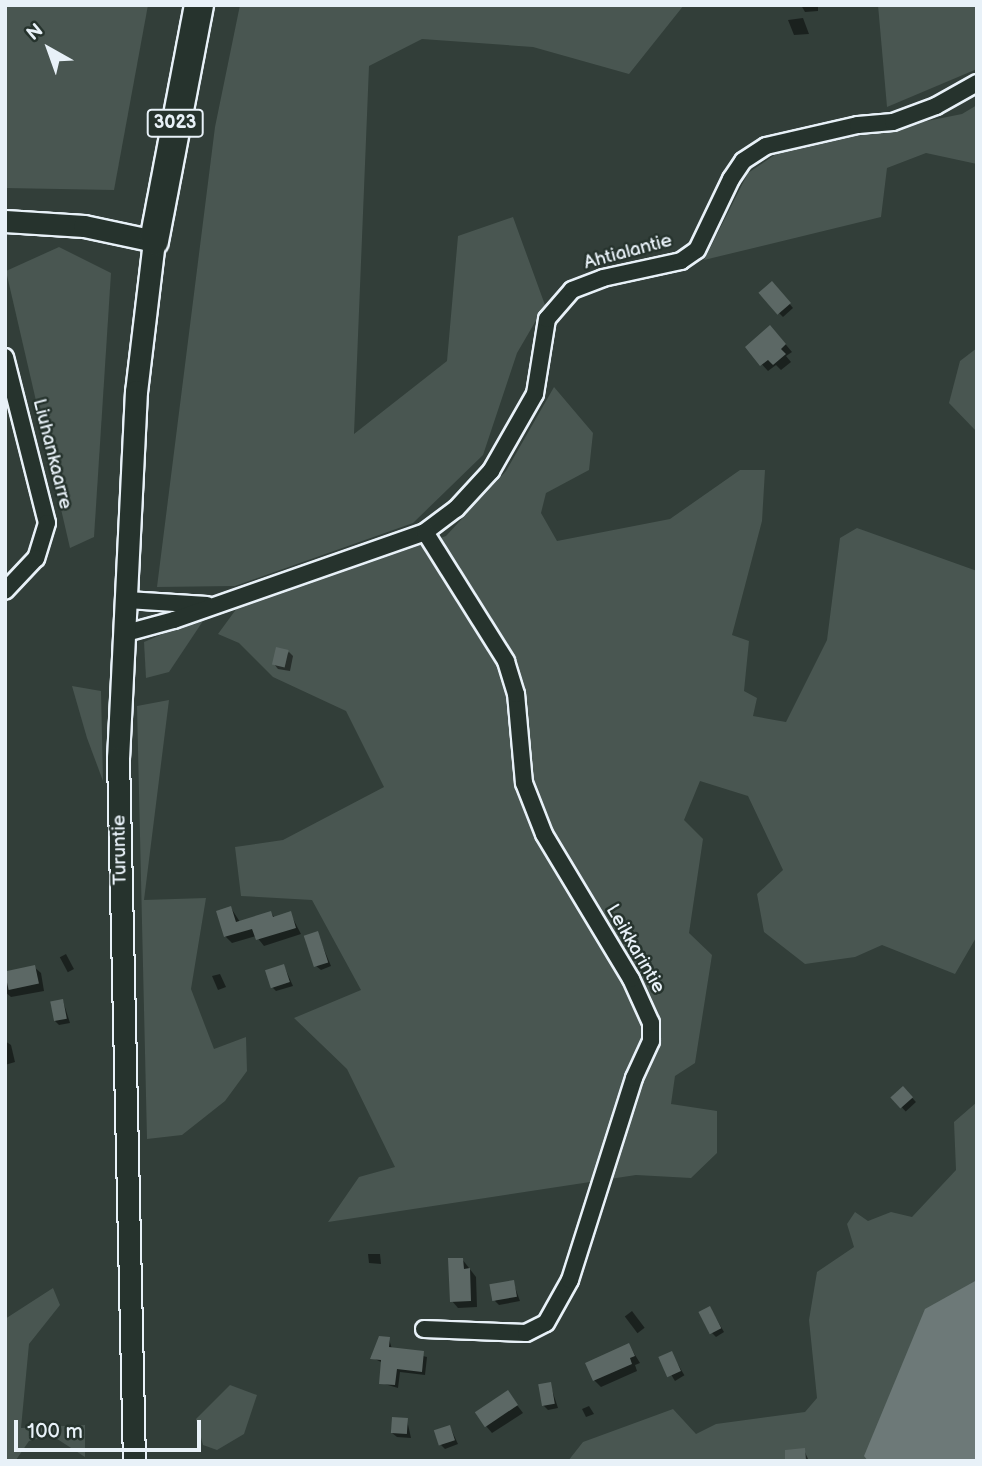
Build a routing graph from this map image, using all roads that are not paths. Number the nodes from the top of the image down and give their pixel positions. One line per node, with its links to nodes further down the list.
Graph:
1 (199, 5): 4 (highway, 3023)
2 (977, 83): 6 (street, Ahtialantie)
3 (5, 221): 4 (main road)
4 (154, 241): 8 (main road, Turuntie)
5 (5, 357): 7 (street, Liuhankaarre)
6 (425, 532): 9 (street, Ahtialantie); 11 (street, Leikkarintie)
7 (5, 591)
8 (127, 600): 9 (street, Ahtialantie); 10 (main road, Turuntie)
9 (209, 605): 10 (street, Ahtialantie)
10 (126, 633): 12 (main road, Turuntie)
11 (424, 1329)
12 (134, 1461)

